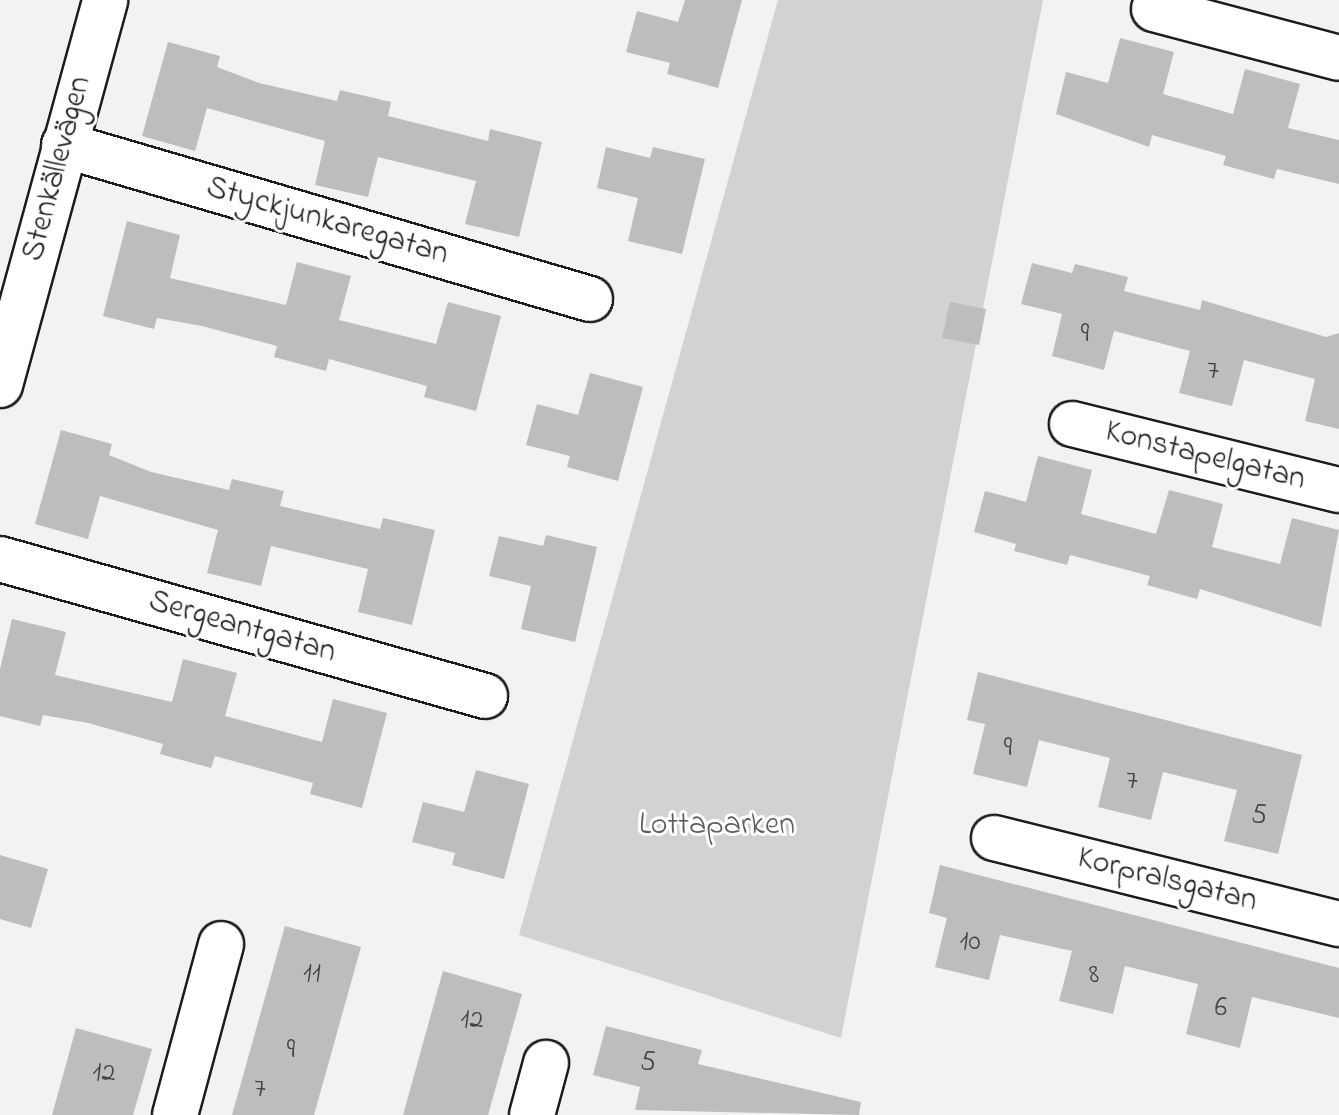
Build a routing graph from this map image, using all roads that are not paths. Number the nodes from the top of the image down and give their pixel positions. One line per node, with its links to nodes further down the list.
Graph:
1 (105, 0): 4 (street, Stenkällevägen)
2 (1154, 9): 3 (street)
3 (1339, 58)
4 (64, 145): 5 (street, Styckjunkaregatan); 6 (street, Stenkällevägen)
5 (590, 299)
6 (0, 385)
7 (1072, 424): 8 (street, Konstapelgatan)
8 (1339, 490)
9 (0, 559): 10 (street, Sergeantgatan)
10 (485, 696)
11 (994, 838): 12 (street, Korpralsgatan)
12 (1339, 924)
13 (221, 944): 15 (street)
14 (546, 1063): 16 (street)
15 (175, 1115)
16 (532, 1115)

